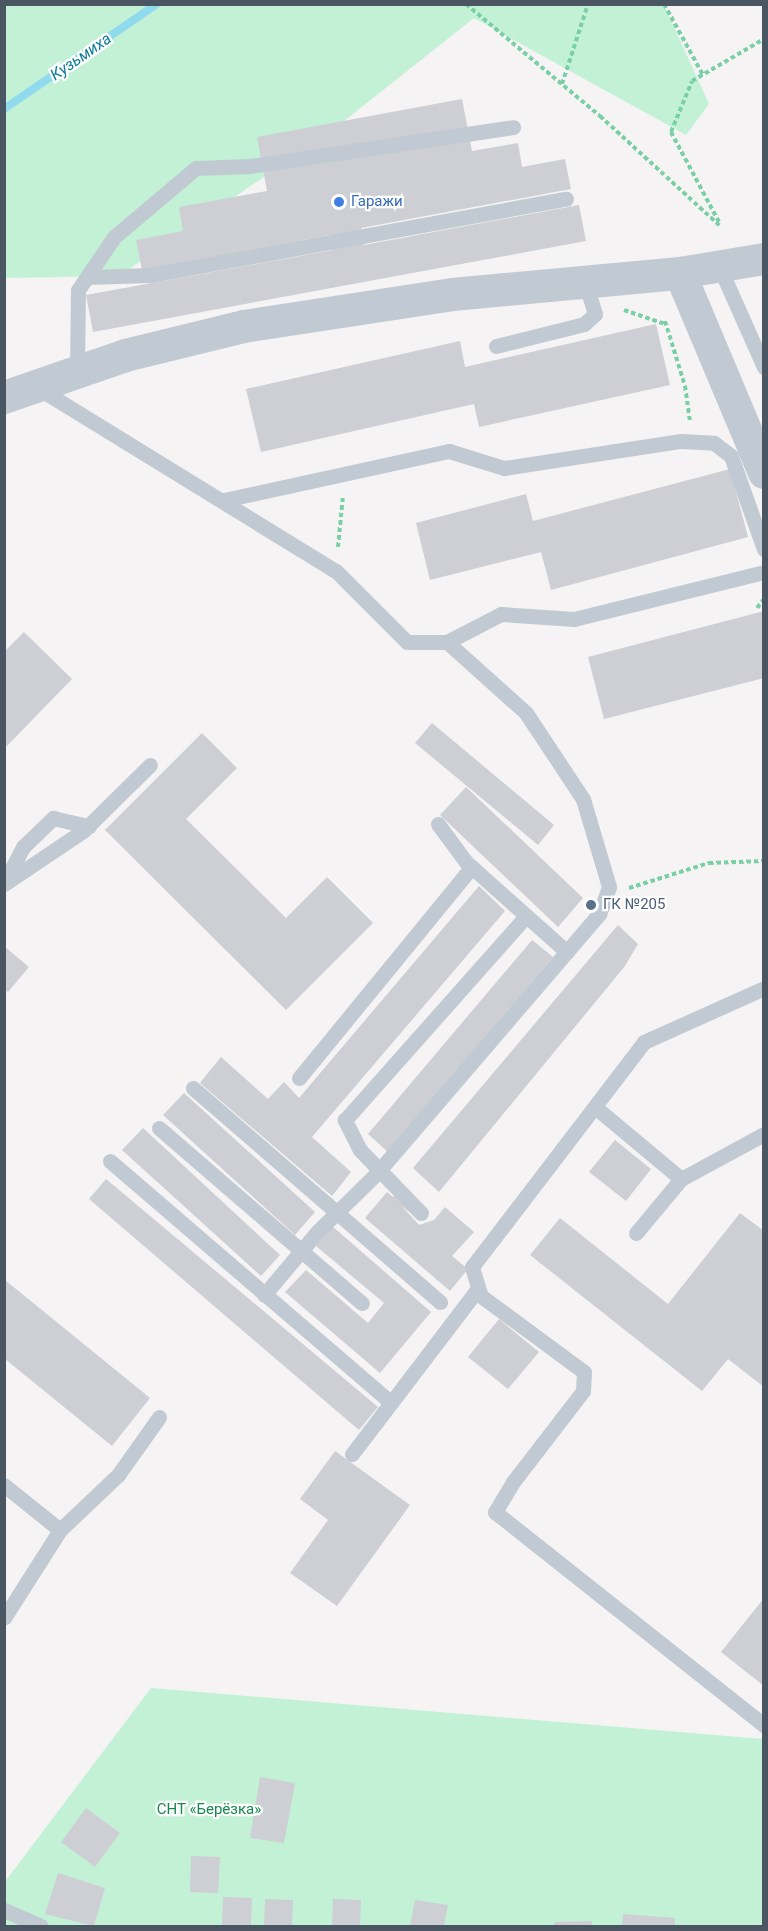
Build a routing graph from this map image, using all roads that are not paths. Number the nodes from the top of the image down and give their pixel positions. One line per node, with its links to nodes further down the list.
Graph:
1 (513, 127): 6 (lane)
2 (566, 199): 6 (lane)
3 (764, 259): 4 (street)
4 (719, 267): 5 (street); 9 (lane)
5 (680, 273): 7 (street); 12 (street)
6 (87, 277): 10 (lane)
7 (585, 282): 8 (lane); 10 (street)
8 (496, 346)
9 (764, 367)
10 (77, 370): 11 (street)
11 (19, 391): 13 (lane)
12 (764, 472)
13 (224, 500): 14 (lane); 16 (lane)
14 (764, 549)
15 (764, 572): 16 (lane)
16 (447, 642): 23 (lane)
17 (150, 765): 19 (lane)
18 (438, 824): 20 (lane)
19 (88, 826): 21 (lane); 21 (lane)
20 (472, 867): 22 (lane); 25 (lane)
21 (4, 883)
22 (525, 917): 23 (lane); 31 (lane)
23 (567, 952): 31 (lane)
24 (764, 988): 27 (lane)
25 (299, 1078)
26 (193, 1088): 33 (lane)
27 (595, 1107): 32 (lane); 37 (lane)
28 (159, 1128): 36 (lane)
29 (764, 1134): 32 (lane)
30 (110, 1161): 38 (lane)
31 (378, 1171): 33 (lane); 34 (lane)
32 (681, 1179): 35 (lane)
33 (338, 1211): 36 (lane); 39 (lane)
34 (421, 1213)
35 (636, 1233)
36 (300, 1252): 38 (lane); 40 (lane)
37 (477, 1290): 41 (lane); 47 (lane)
38 (264, 1295): 41 (lane)
39 (440, 1302)
40 (362, 1303)
41 (391, 1403): 43 (lane)
42 (159, 1417): 45 (lane)
43 (352, 1454)
44 (4, 1485): 45 (lane)
45 (60, 1530): 46 (lane)
46 (4, 1618)
47 (764, 1725)
48 (4, 1910): 49 (lane)
49 (41, 1926)

